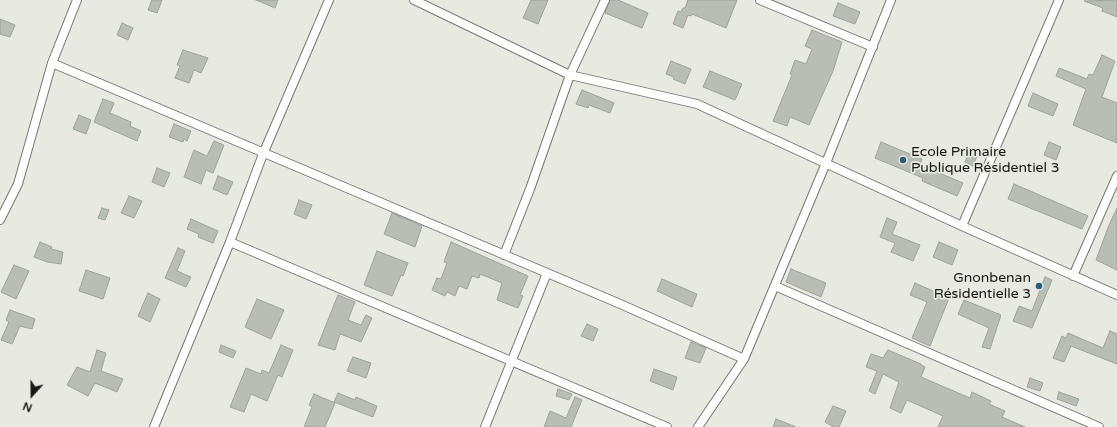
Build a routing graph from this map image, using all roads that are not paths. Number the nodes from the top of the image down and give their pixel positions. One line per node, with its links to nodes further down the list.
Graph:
1 (78, 0): 9 (street)
2 (329, 0): 11 (street)
3 (414, 0): 10 (street)
4 (605, 0): 10 (street)
5 (760, 0): 8 (street)
6 (891, 0): 8 (street)
7 (1059, 0): 15 (street)
8 (873, 47): 12 (street)
9 (52, 63): 11 (street); 14 (street)
10 (570, 75): 12 (street); 17 (street)
11 (263, 154): 16 (street); 17 (street)
12 (826, 163): 15 (street); 20 (street)
13 (1117, 176): 19 (street)
14 (0, 220)
15 (962, 226): 19 (street)
16 (230, 242): 23 (street); 24 (street)
17 (504, 255): 18 (street)
18 (547, 273): 22 (street); 23 (street)
19 (1073, 276): 21 (street)
20 (775, 286): 22 (street); 28 (street)
21 (1117, 295)
22 (744, 359): 27 (street)
23 (512, 363): 25 (street); 26 (street)
24 (154, 427)
25 (485, 427)
26 (667, 427)
27 (698, 427)
28 (1099, 427)

